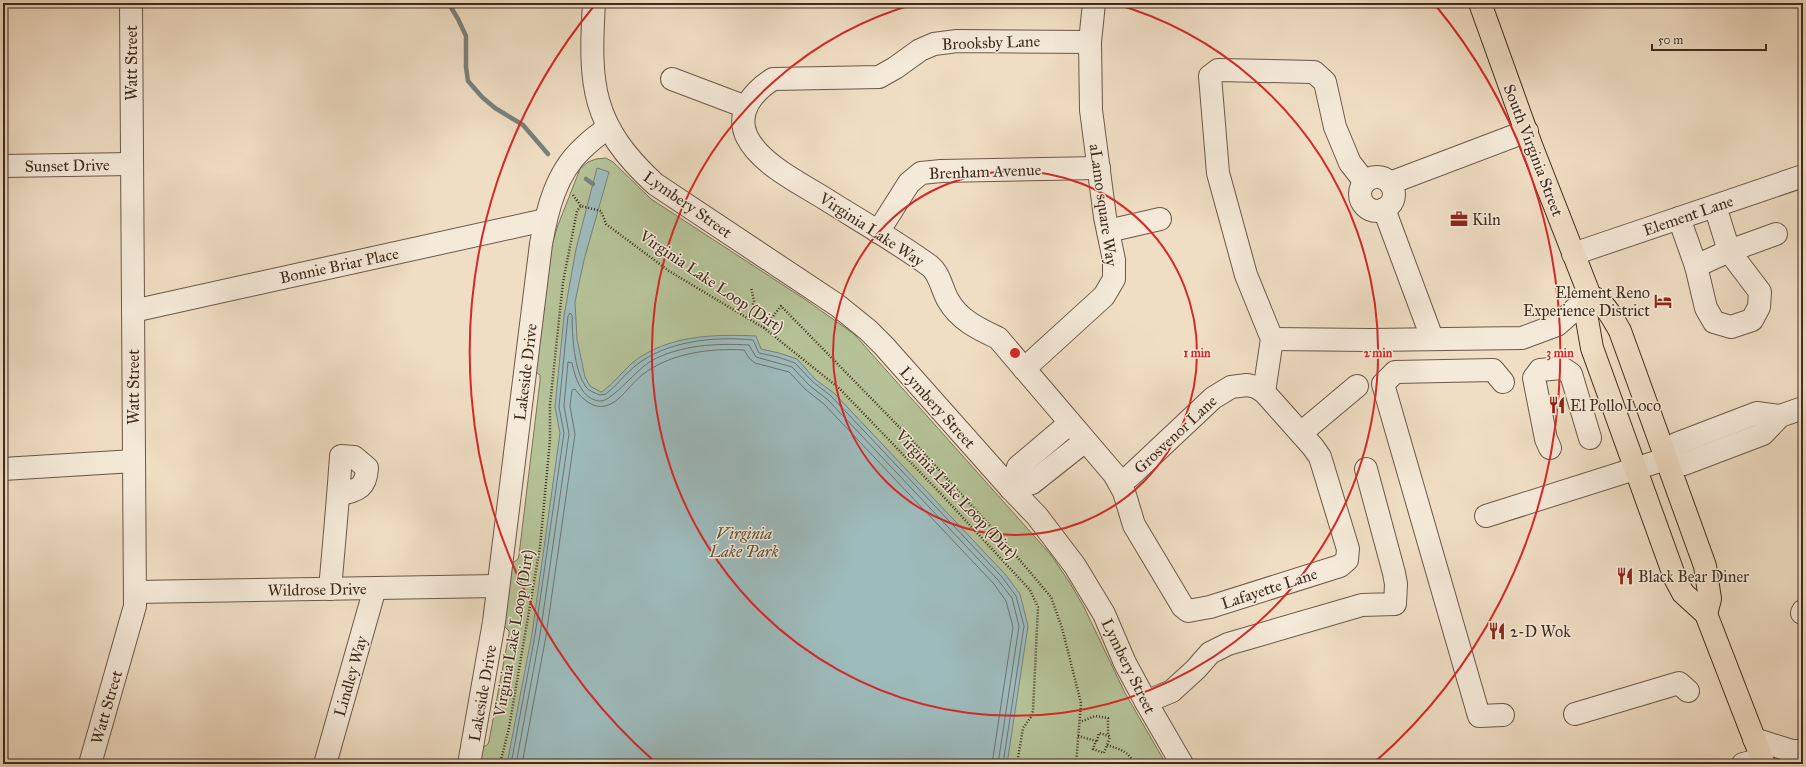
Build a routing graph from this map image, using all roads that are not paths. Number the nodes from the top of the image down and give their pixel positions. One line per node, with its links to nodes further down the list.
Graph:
1 (131, 3): 10 (street, Watt Street)
2 (594, 3): 8 (street)
3 (1094, 3): 5 (street, aLamo square Way)
4 (1480, 3): 9 (main road, South Virginia Street)
5 (1090, 42): 7 (street, Brooksby Lane); 12 (street, aLamo square Way)
6 (672, 79): 7 (street)
7 (746, 107): 21 (street, Virginia Lake Way)
8 (608, 128): 19 (street, Lakeside Drive); 46 (street, Lymbery Street)
9 (1529, 138): 15 (street); 24 (main road, South Virginia Street)
10 (132, 164): 11 (street, Sunset Drive); 27 (street, Watt Street)
11 (3, 166)
12 (1099, 168): 20 (street, aLamo square Way); 21 (street, Brenham Avenue)
13 (1803, 176): 16 (street, Element Lane)
14 (1365, 182): 15 (street); 15 (street); 29 (street)
15 (1389, 195): 28 (street)
16 (1715, 206): 18 (street, Element Lane); 23 (street)
17 (1160, 218): 20 (street)
18 (1679, 218): 24 (street, Element Lane); 25 (street)
19 (545, 220): 27 (street, Bonnie Briar Place); 49 (street, Lakeside Drive)
20 (1108, 231): 30 (street, aLamo square Way)
21 (878, 232): 30 (street, Virginia Lake Way)
22 (1776, 234): 23 (street)
23 (1729, 251): 25 (street); 25 (street)
24 (1574, 254): 26 (main road, South Virginia Street)
25 (1696, 266)
26 (1590, 296): 28 (street); 40 (main road); 42 (main road)
27 (133, 310): 41 (street, Watt Street)
28 (1432, 338): 29 (street)
29 (1272, 339): 33 (street)
30 (1024, 369): 35 (street, Virginia Lake Way)
31 (1503, 382): 58 (street)
32 (1357, 386): 36 (street)
33 (1260, 389): 36 (street); 45 (street, Grosvenor Lane)
34 (1803, 408): 40 (street)
35 (1070, 423): 38 (street, Virginia Lake Way); 46 (street)
36 (1301, 432): 53 (street, Lafayette Lane)
37 (1590, 438): 39 (street)
38 (1085, 441): 45 (street, Virginia Lake Way); 46 (street)
39 (1550, 448)
40 (1666, 459): 42 (street); 54 (main road)
41 (134, 460): 43 (street); 52 (street, Watt Street)
42 (1636, 468): 48 (street); 54 (main road)
43 (3, 469)
44 (1366, 469): 56 (street)
45 (1118, 481): 53 (street, Virginia Lake Way)
46 (1011, 489): 56 (street, Lymbery Street)
47 (338, 495): 51 (street)
48 (1486, 516)
49 (498, 586): 50 (street, Wildrose Drive); 64 (street, Lakeside Drive)
50 (375, 588): 51 (street, Wildrose Drive); 63 (street, Lindley Way)
51 (330, 589): 52 (street, Wildrose Drive)
52 (135, 592): 62 (street, Watt Street)
53 (1188, 612)
54 (1706, 614): 59 (main road)
55 (1688, 691): 57 (street)
56 (1146, 702): 65 (street, Lymbery Street)
57 (1575, 714)
58 (1503, 715)
59 (1754, 739): 60 (street); 61 (main road)
60 (1803, 751)
61 (1756, 762)
62 (90, 764)
63 (325, 764)
64 (469, 764)
65 (1182, 764)

